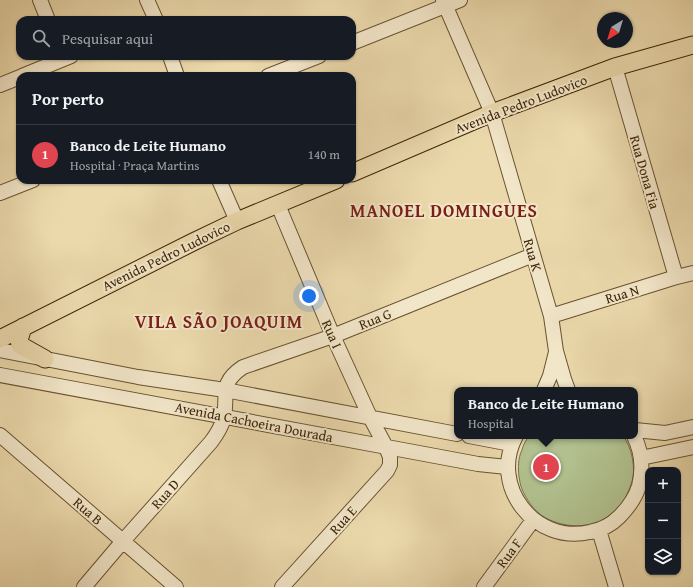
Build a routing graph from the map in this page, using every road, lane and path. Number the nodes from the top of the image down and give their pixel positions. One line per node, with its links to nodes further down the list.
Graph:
1 (40, 0): 5 (street)
2 (147, 0): 6 (street)
3 (460, 0): 4 (street)
4 (444, 3): 7 (street); 18 (street, Rua K)
5 (46, 16)
6 (153, 16)
7 (356, 41)
8 (693, 45): 12 (main road, Avenida Pedro Ludovico)
9 (59, 60): 13 (street)
10 (171, 60): 14 (street)
11 (309, 60): 15 (street)
12 (615, 67): 18 (main road, Avenida Pedro Ludovico); 28 (street, Rua Dona Fia)
13 (30, 72)
14 (176, 72)
15 (278, 72)
16 (16, 78): 17 (street)
17 (0, 85)
18 (492, 113): 19 (main road, Avenida Pedro Ludovico); 26 (street, Rua K)
19 (356, 171)
20 (23, 184): 23 (street)
21 (221, 184): 25 (street)
22 (327, 184): 24 (main road, Avenida Pedro Ludovico)
23 (0, 193)
24 (278, 205): 25 (main road, Avenida Pedro Ludovico); 31 (street, Rua I)
25 (237, 221): 30 (main road, Avenida Pedro Ludovico)
26 (533, 255): 29 (street, Rua K); 31 (street, Rua G)
27 (693, 273): 28 (street, Rua N)
28 (676, 277): 29 (street, Rua N)
29 (551, 316): 34 (street, Rua K)
30 (23, 327): 32 (main road, Avenida Pedro Ludovico); 35 (main road)
31 (333, 336): 39 (street, Rua G); 41 (street, Rua I)
32 (0, 339)
33 (0, 350): 35 (street, Avenida Cachoeira Dourada)
34 (556, 351): 37 (street, Rua K); 38 (street, Rua K)
35 (45, 359): 39 (street, Avenida Cachoeira Dourada)
36 (0, 375): 40 (street, Avenida Cachoeira Dourada)
37 (545, 387)
38 (567, 387)
39 (225, 390): 40 (street, Rua D); 41 (street, Avenida Cachoeira Dourada)
40 (224, 416): 50 (street, Avenida Cachoeira Dourada); 55 (street, Rua D)
41 (370, 417): 44 (street, Avenida Cachoeira Dourada); 50 (street, Rua I)
42 (693, 428): 43 (street)
43 (638, 430)
44 (454, 433)
45 (0, 435): 55 (street, Rua B)
46 (503, 439): 48 (street)
47 (635, 439): 51 (street)
48 (514, 440): 52 (street)
49 (693, 446): 51 (street)
50 (386, 447): 52 (street, Avenida Cachoeira Dourada); 58 (street, Rua E)
51 (641, 458): 54 (street)
52 (507, 467): 53 (street)
53 (533, 520): 54 (street); 59 (street, Rua F)
54 (599, 530): 60 (street)
55 (123, 540): 56 (street, Rua D); 57 (street, Rua B)
56 (84, 587)
57 (176, 587)
58 (282, 587)
59 (484, 587)
60 (616, 587)

